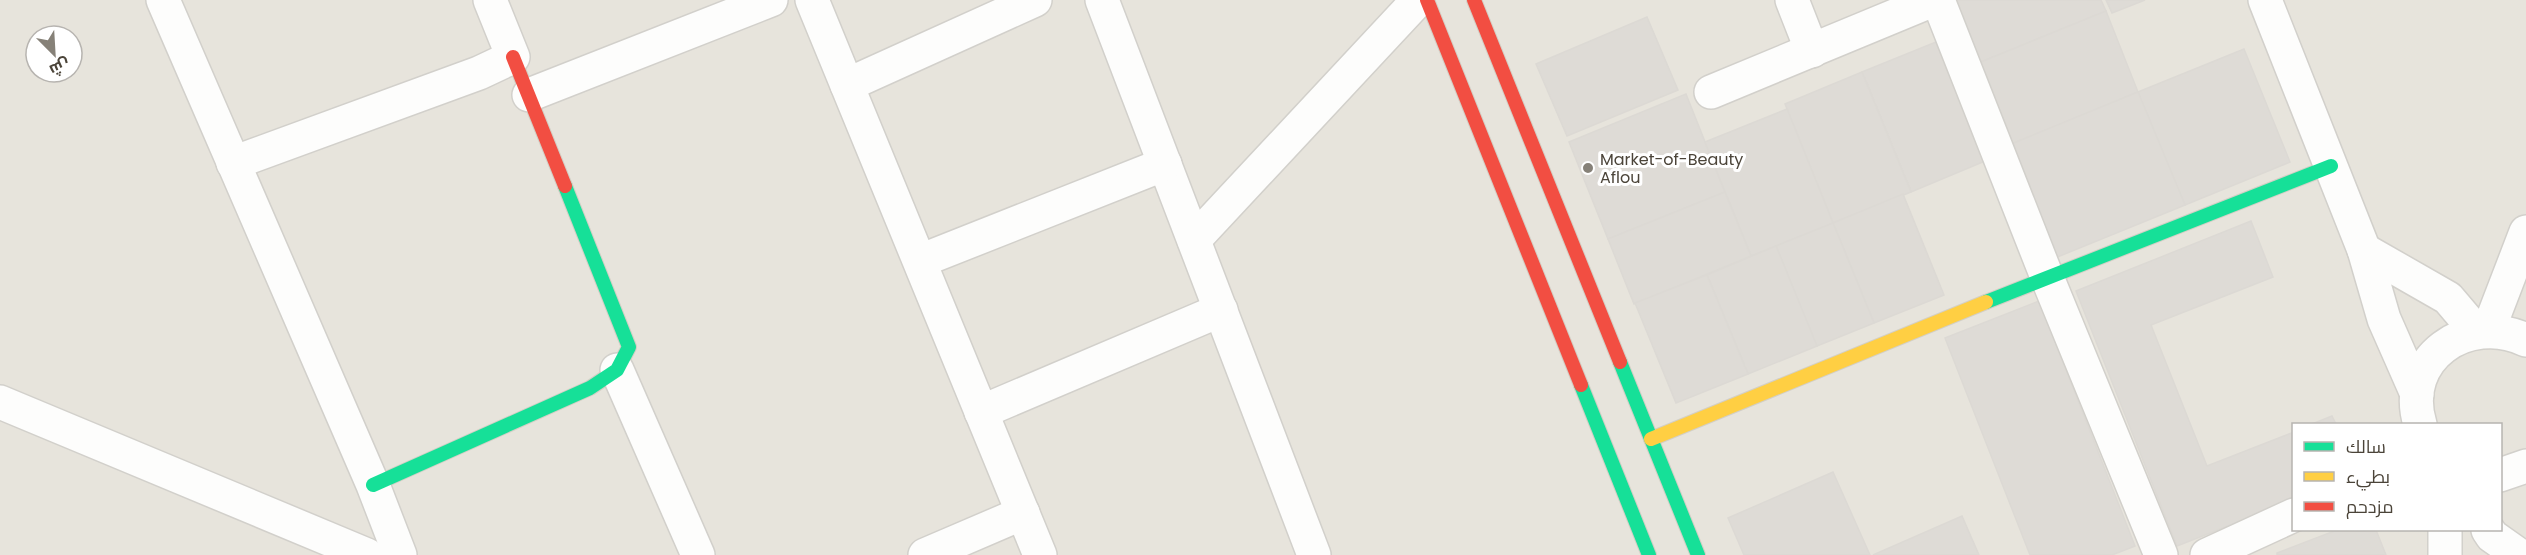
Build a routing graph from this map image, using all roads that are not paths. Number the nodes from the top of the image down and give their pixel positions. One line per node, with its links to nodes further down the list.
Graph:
1 (164, 0): 19 (street)
2 (490, 0): 15 (street)
3 (771, 0): 18 (street)
4 (812, 0): 16 (street)
5 (1035, 0): 16 (street)
6 (1102, 0): 20 (street)
7 (1418, 0): 23 (street)
8 (1427, 0): 48 (street)
9 (1474, 0): 34 (street)
10 (1792, 0): 14 (street)
11 (1933, 0): 14 (street)
12 (1938, 0): 26 (street)
13 (2265, 0): 21 (street)
14 (1812, 51): 17 (street)
15 (513, 57): 18 (street); 19 (street)
16 (848, 86): 25 (street)
17 (1711, 92)
18 (529, 95): 30 (street)
19 (233, 163): 37 (street)
20 (1165, 164): 23 (street); 25 (street)
21 (2331, 166): 24 (street); 26 (street)
22 (2526, 232): 28 (street)
23 (1194, 240): 27 (street)
24 (2364, 250): 28 (street); 32 (street)
25 (920, 261): 33 (street)
26 (2047, 277): 34 (street); 50 (street)
27 (1221, 310): 33 (street); 47 (street)
28 (2482, 331): 29 (street); 32 (street)
29 (2525, 337)
30 (617, 370): 37 (street); 44 (street)
31 (0, 402): 42 (street)
32 (2418, 409)
33 (981, 412): 38 (street)
34 (1651, 439): 49 (street)
35 (2526, 466): 36 (street)
36 (2502, 474)
37 (373, 485): 43 (street)
38 (1023, 513): 45 (street); 46 (street)
39 (2292, 516): 51 (street)
40 (2445, 531): 52 (street)
41 (2489, 531): 53 (street)
42 (367, 555)
43 (400, 555)
44 (698, 555)
45 (926, 555)
46 (1040, 555)
47 (1314, 555)
48 (1649, 555)
49 (1698, 555)
50 (2161, 555)
51 (2207, 555)
52 (2445, 555)
53 (2519, 555)

